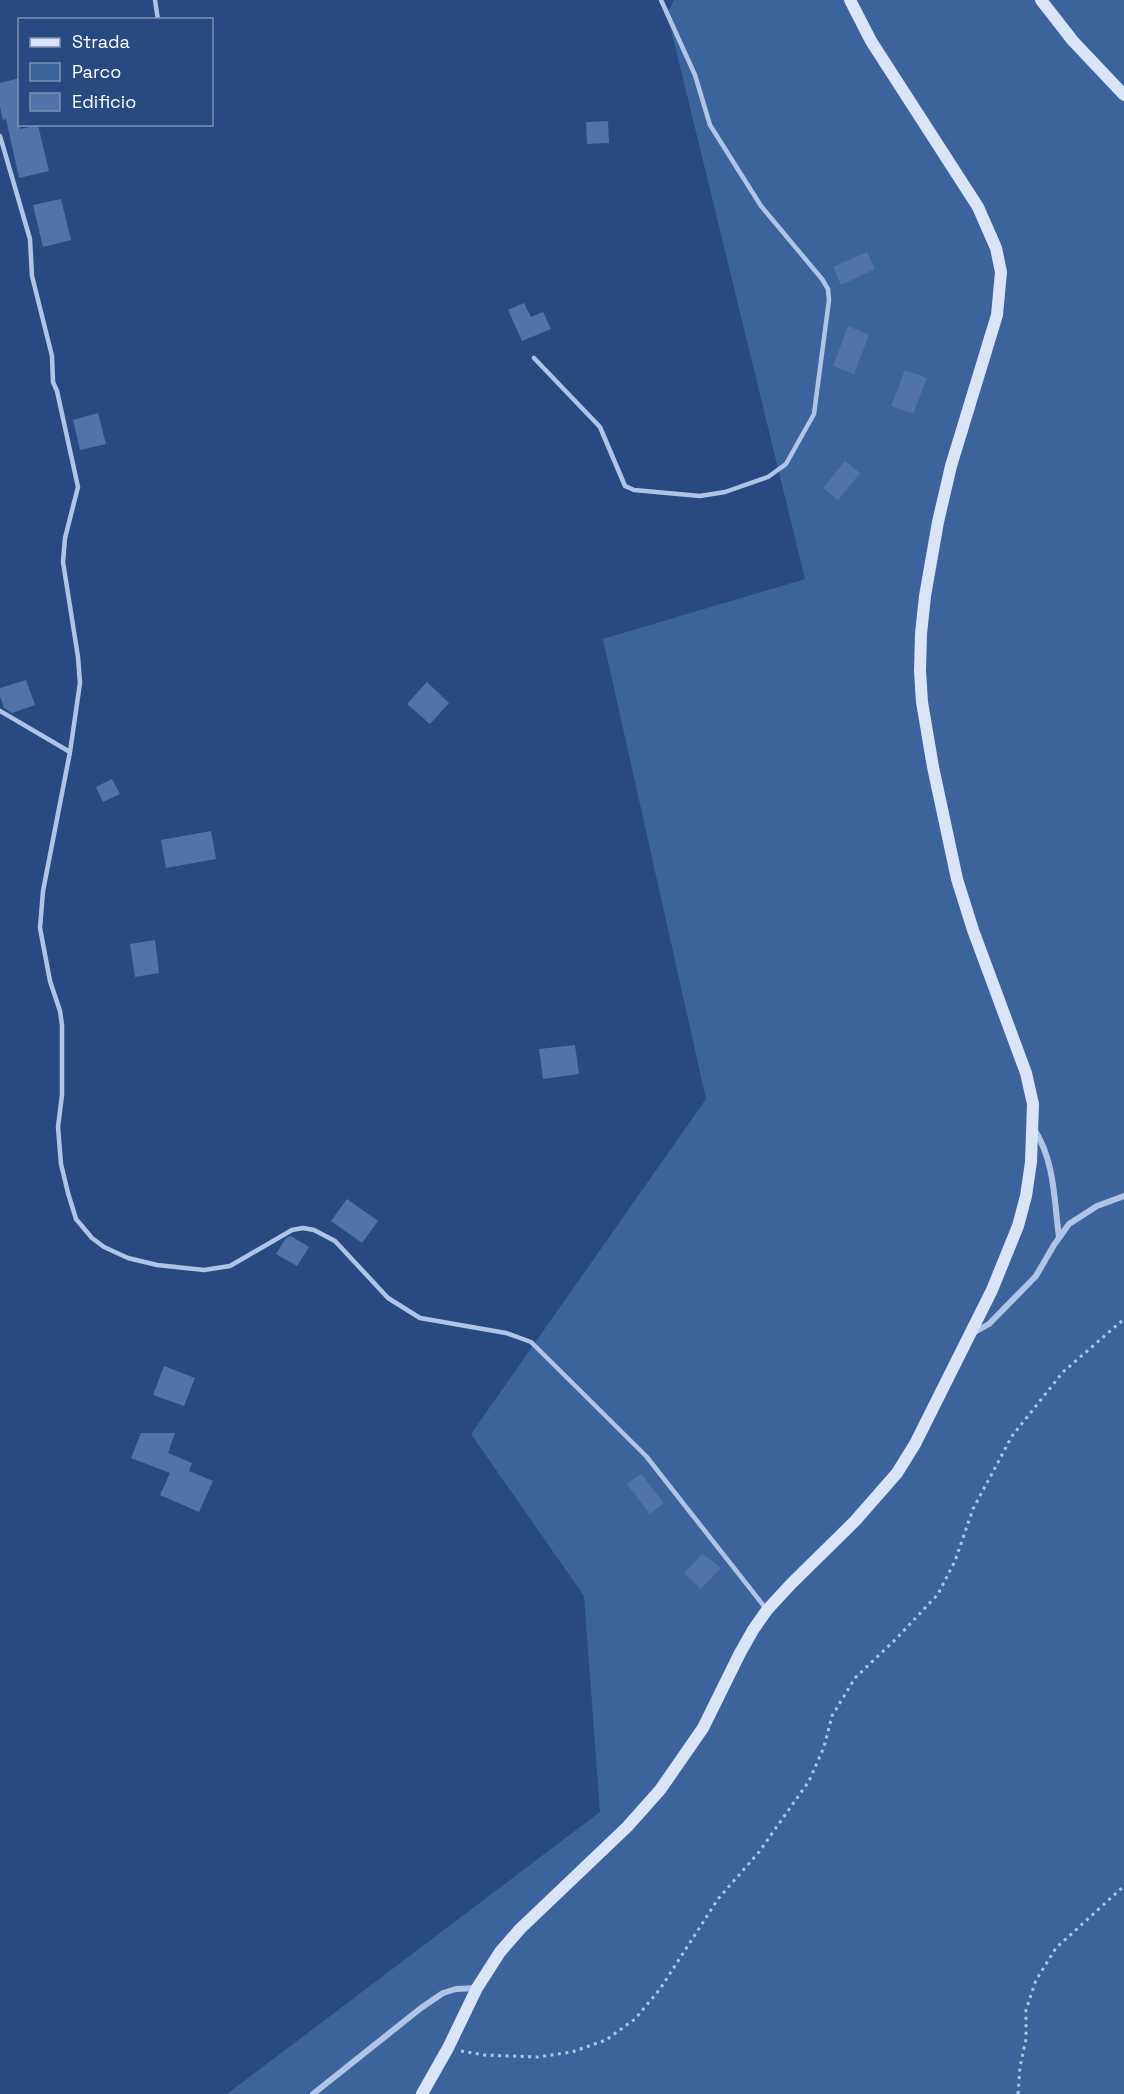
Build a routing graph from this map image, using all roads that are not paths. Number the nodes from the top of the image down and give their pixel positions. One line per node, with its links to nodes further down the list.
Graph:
1 (155, 0): 5 (lane)
2 (661, 0): 8 (lane)
3 (850, 0): 11 (street)
4 (1041, 0): 6 (street)
5 (158, 18)
6 (1124, 95)
7 (0, 136): 10 (lane)
8 (534, 358)
9 (0, 711): 10 (lane)
10 (70, 752): 15 (lane)
11 (1034, 1128): 13 (street); 14 (street)
12 (1124, 1196): 13 (street)
13 (1059, 1238): 14 (street)
14 (969, 1335): 15 (street)
15 (767, 1610): 16 (street)
16 (477, 1988): 17 (street); 18 (street)
17 (313, 2094)
18 (422, 2094)

